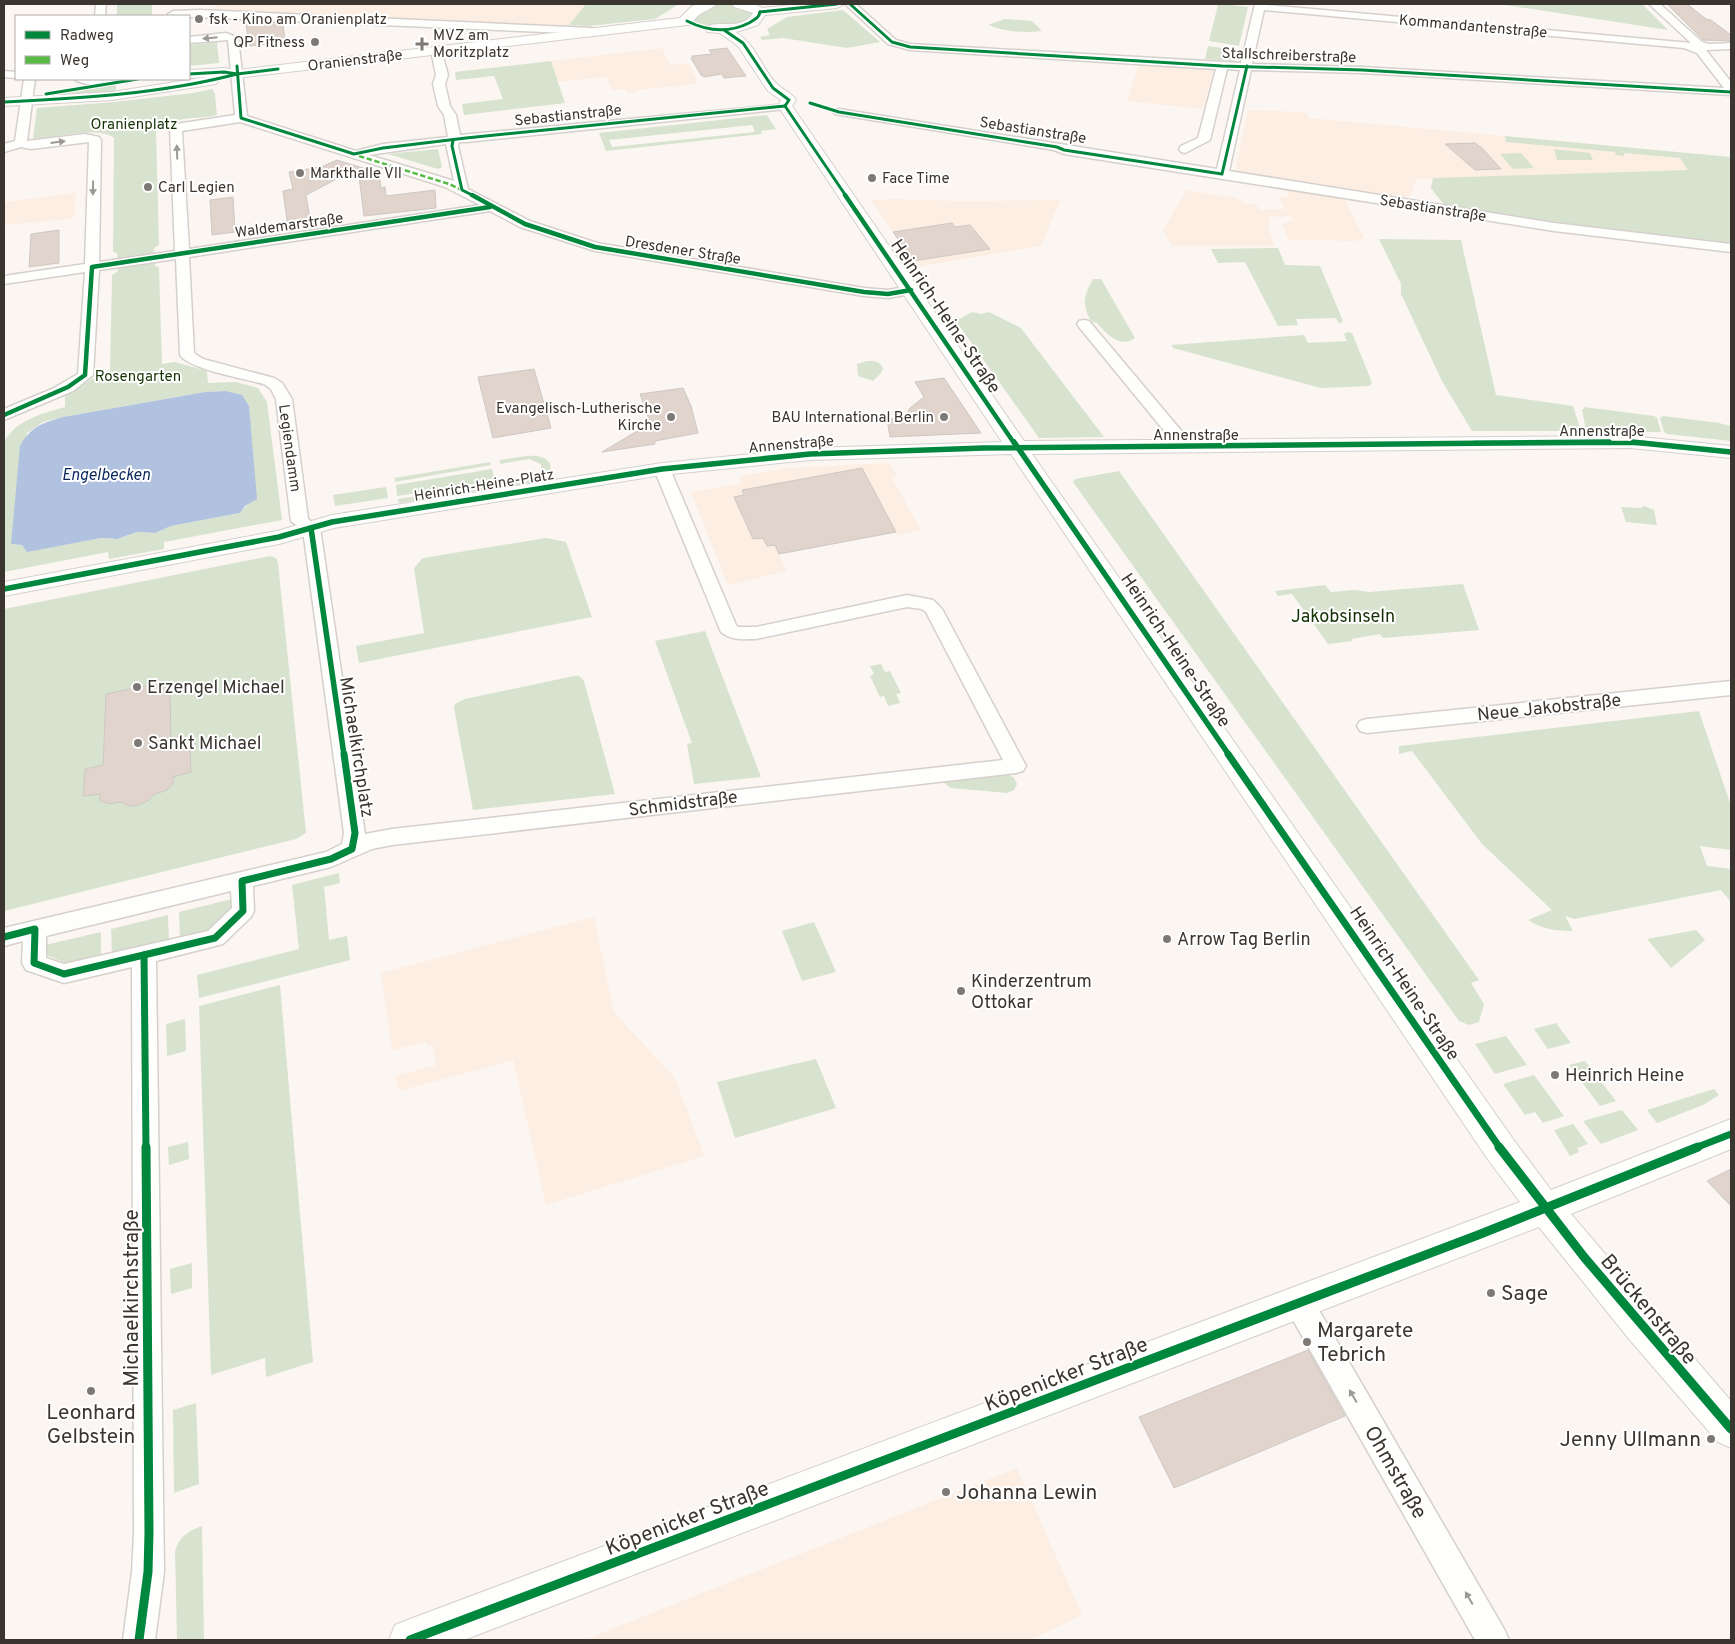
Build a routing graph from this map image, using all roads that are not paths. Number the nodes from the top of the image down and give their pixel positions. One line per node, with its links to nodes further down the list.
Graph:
1 (710, 4): 9 (main road)
2 (738, 4): 8 (main road)
3 (836, 4): 8 (main road)
4 (850, 4): 18 (street, Stallschreiberstraße)
5 (1654, 4): 16 (street)
6 (1260, 6): 16 (street, Kommandantenstraße); 19 (street)
7 (172, 11): 12 (street)
8 (760, 12): 10 (main road)
9 (687, 20): 11 (main road); 12 (main road, Oranienstraße)
10 (740, 28): 11 (main road); 14 (main road)
11 (724, 30): 14 (main road)
12 (532, 33): 17 (main road, Oranienstraße)
13 (190, 40): 21 (street, one-way to 13)
14 (742, 43): 29 (main road, Heinrich-Heine-Straße)
15 (1731, 46): 16 (street, Kommandantenstraße)
16 (1699, 47): 26 (street)
17 (436, 50): 21 (main road, Oranienstraße); 32 (street)
18 (1222, 66): 19 (street, Stallschreiberstraße); 35 (street)
19 (1246, 66): 26 (street, Stallschreiberstraße); 37 (street)
20 (190, 74): 21 (main road, Oranienstraße)
21 (238, 74): 27 (main road, Oranienstraße); 31 (street)
22 (30, 80): 27 (street)
23 (90, 80): 25 (street)
24 (129, 80): 25 (main road, Oranienstraße)
25 (111, 82): 27 (main road, Oranienstraße)
26 (1731, 90)
27 (27, 100): 28 (main road, Oranienstraße); 33 (street)
28 (4, 102)
29 (785, 106): 32 (street, Sebastianstraße); 44 (main road, Heinrich-Heine-Straße)
30 (839, 112): 37 (street, Sebastianstraße)
31 (241, 118): 36 (street, Dresdener Straße); 41 (street, Legiendamm, one-way to 31)
32 (453, 140): 36 (street, Sebastianstraße); 38 (street)
33 (21, 143): 34 (street); 42 (street, one-way to 42)
34 (4, 148)
35 (1185, 149)
36 (354, 154): 38 (street, Dresdener Straße)
37 (1222, 174): 40 (street, Sebastianstraße)
38 (462, 190): 39 (street, Dresdener Straße)
39 (490, 207): 41 (street, Waldemarstraße); 44 (street, Dresdener Straße)
40 (1731, 248)
41 (181, 253): 42 (street, Waldemarstraße); 51 (street, Legiendamm)
42 (92, 267): 43 (street, Waldemarstraße); 46 (street)
43 (4, 280)
44 (911, 290): 48 (main road, Heinrich-Heine-Straße)
45 (1084, 324): 47 (street)
46 (4, 415)
47 (1182, 447): 48 (main road, Annenstraße); 49 (main road, Annenstraße)
48 (1018, 448): 50 (main road, Annenstraße); 61 (main road, Heinrich-Heine-Straße)
49 (1731, 452)
50 (662, 469): 51 (main road, Heinrich-Heine-Platz); 55 (street, Schmidstraße)
51 (311, 528): 52 (main road); 55 (street, Michaelkirchplatz)
52 (4, 589)
53 (1731, 688): 54 (street, Neue Jakobstraße)
54 (1367, 726)
55 (352, 849): 56 (street)
56 (242, 881): 57 (street); 59 (street)
57 (35, 930): 58 (street); 59 (street)
58 (4, 937)
59 (144, 955): 64 (street, Michaelkirchstraße)
60 (1731, 1134): 61 (main road, Köpenicker Straße)
61 (1544, 1209): 62 (main road, Köpenicker Straße); 63 (main road, Brückenstraße)
62 (1299, 1303): 65 (main road, Köpenicker Straße); 66 (street, Ohmstraße, one-way to 62)
63 (1731, 1429)
64 (139, 1640)
65 (410, 1640)
66 (1493, 1640)

